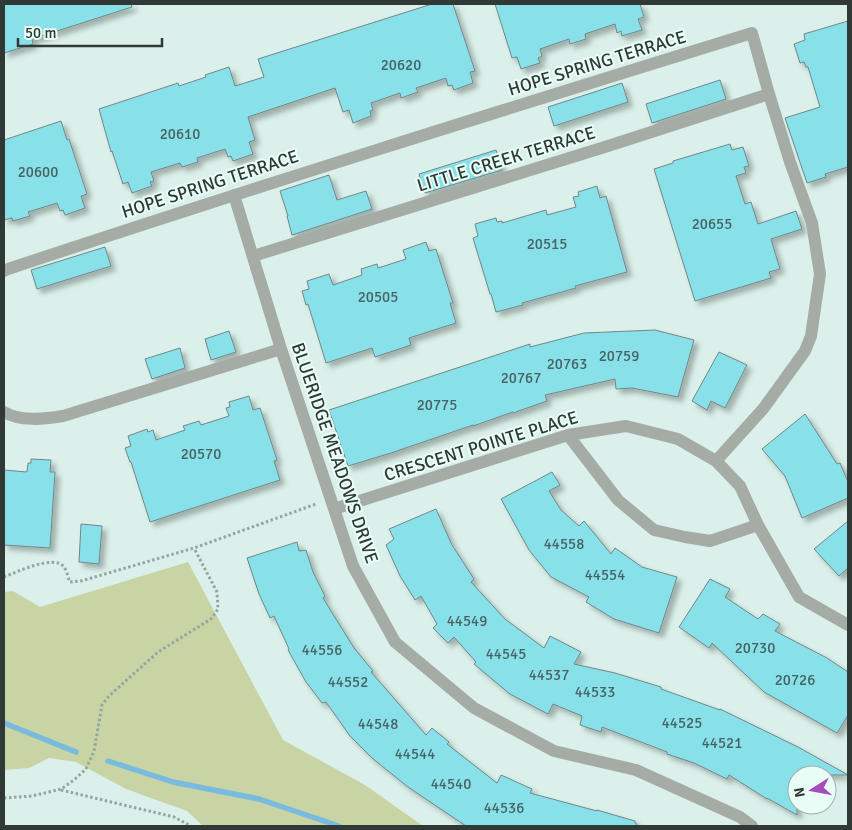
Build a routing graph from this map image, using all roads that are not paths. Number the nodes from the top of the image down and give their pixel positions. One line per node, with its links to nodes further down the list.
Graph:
1 (769, 94): 2 (street, HOPE SPRING TERRACE); 3 (street, LITTLE CREEK TERRACE); 8 (street, HOPE SPRING TERRACE)
2 (234, 196): 3 (street, BLUERIDGE MEADOWS DRIVE); 4 (street, HOPE SPRING TERRACE)
3 (253, 256): 5 (street, BLUERIDGE MEADOWS DRIVE)
4 (4, 271)
5 (281, 348): 6 (street); 9 (street, BLUERIDGE MEADOWS DRIVE)
6 (4, 412)
7 (568, 435): 8 (street, CRESCENT POINTE PLACE); 9 (street, CRESCENT POINTE PLACE); 10 (street)
8 (716, 461): 10 (street, CRESCENT POINTE PLACE)
9 (332, 504): 12 (street, BLUERIDGE MEADOWS DRIVE)
10 (758, 525): 11 (street, CRESCENT POINTE PLACE)
11 (848, 625)
12 (752, 826)

